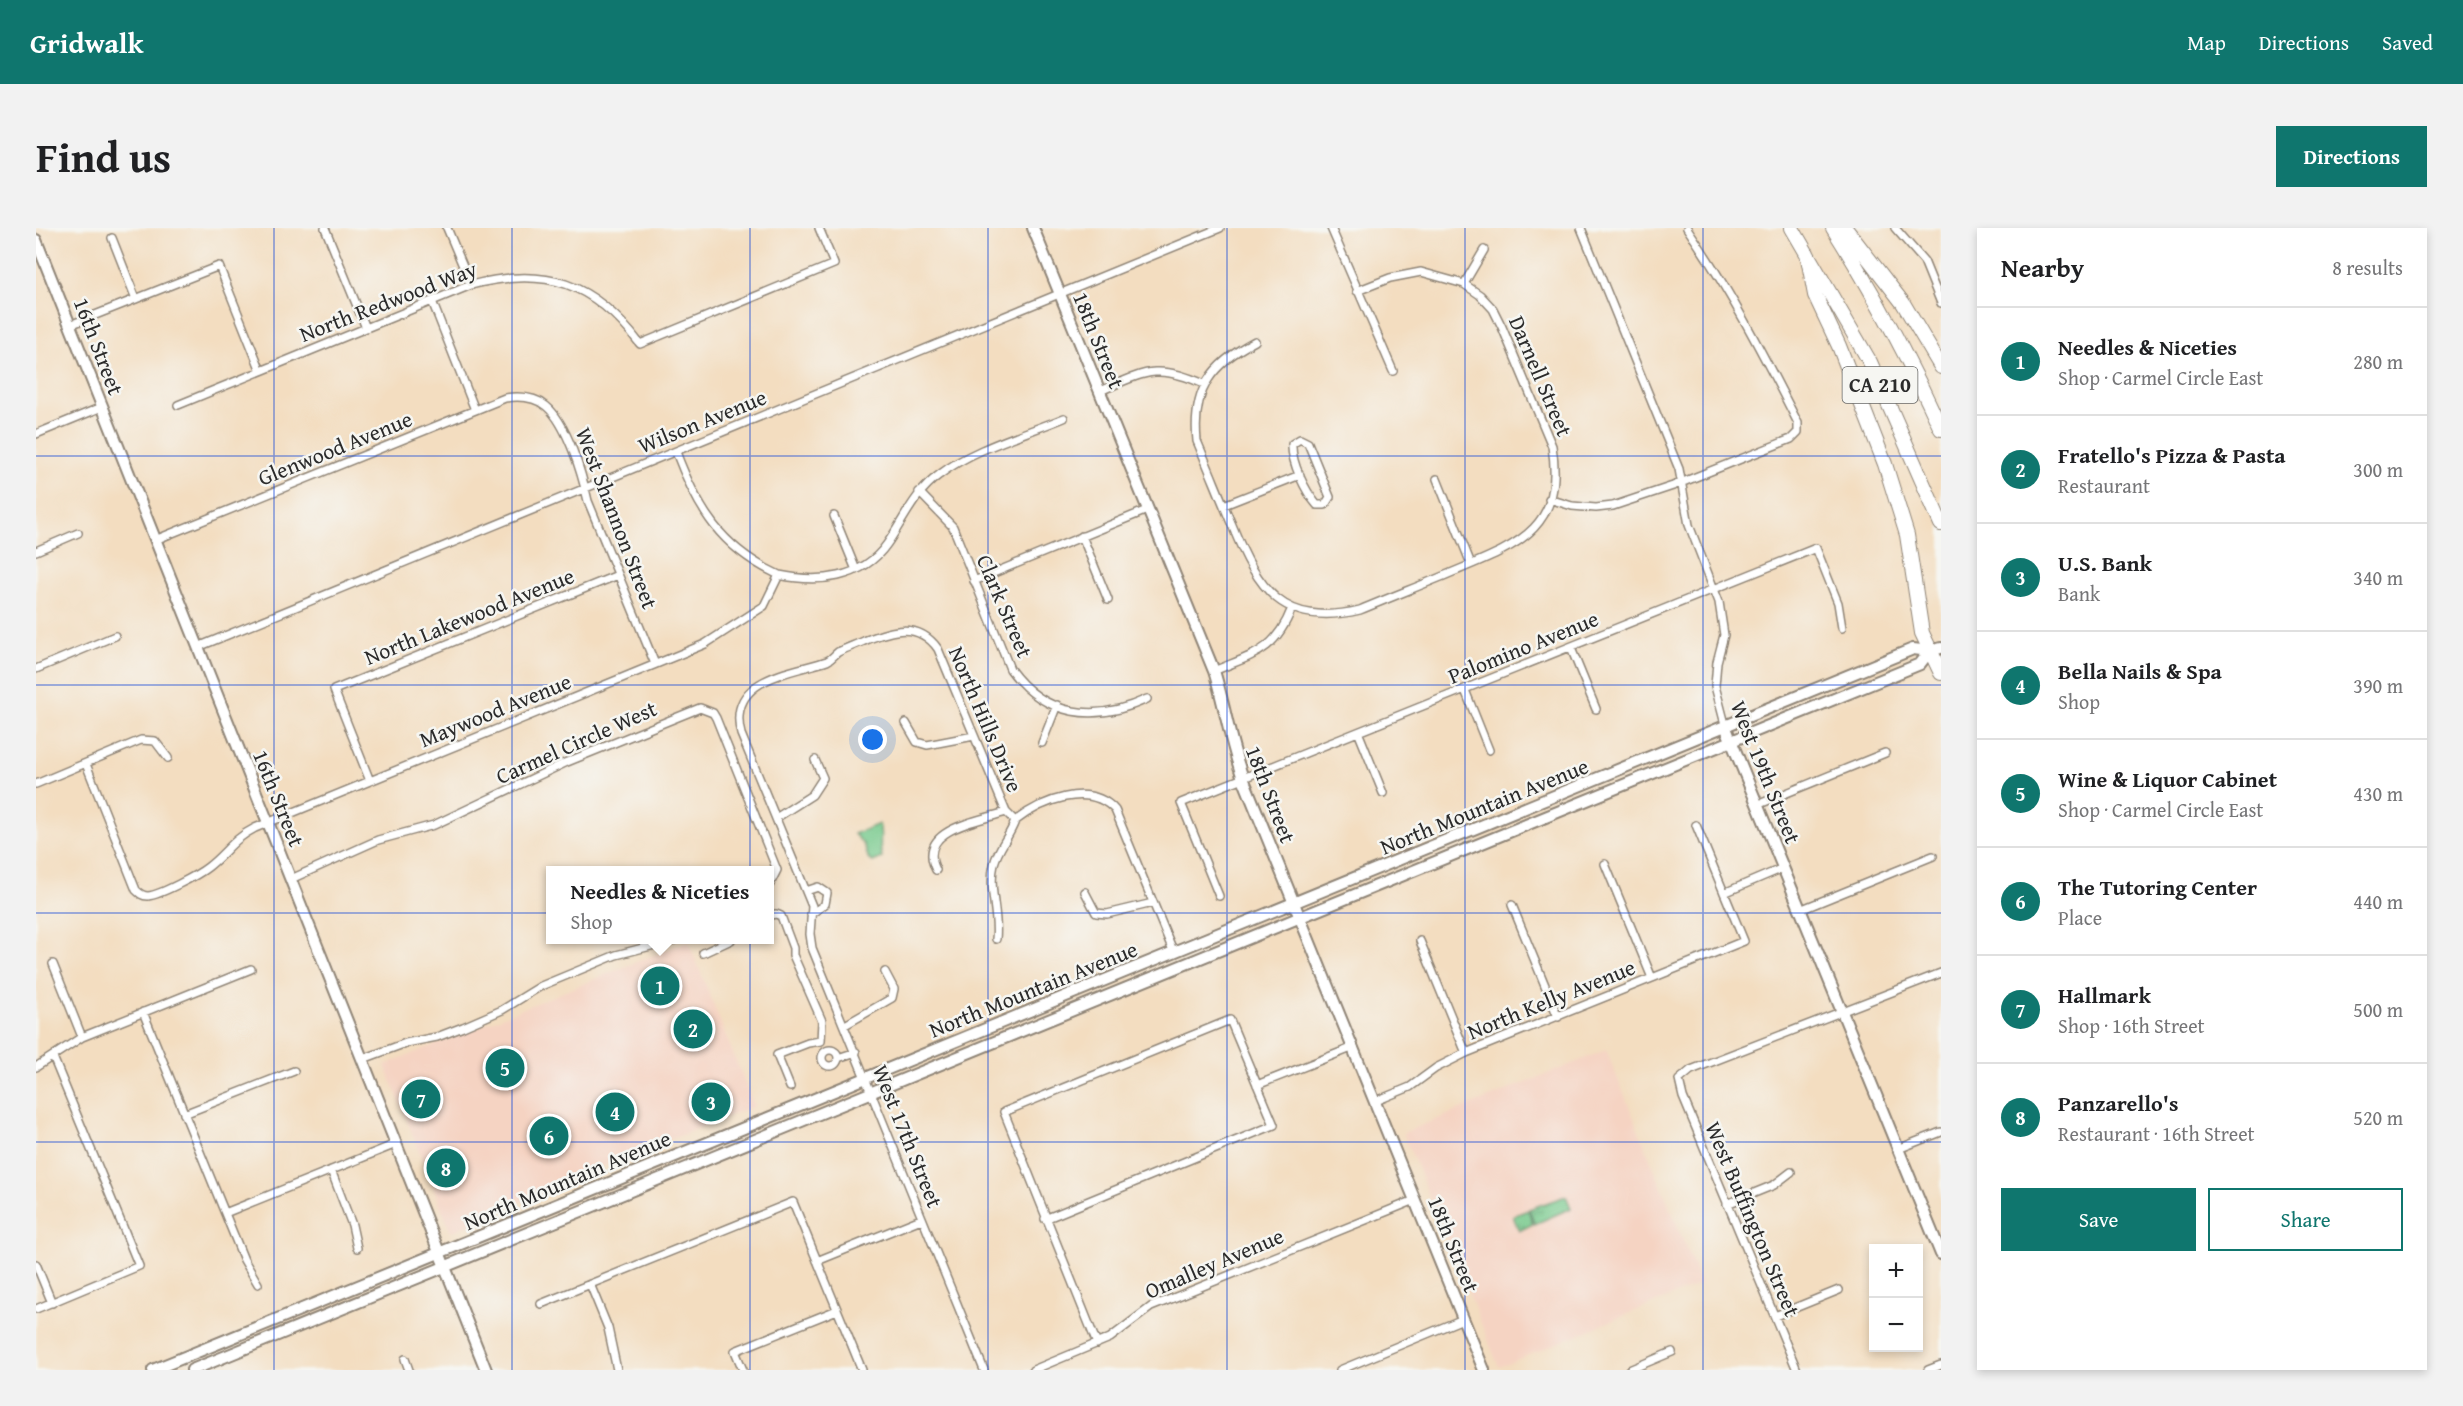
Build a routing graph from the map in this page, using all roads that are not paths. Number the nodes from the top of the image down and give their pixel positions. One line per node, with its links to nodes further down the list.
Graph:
1 (325, 228): 25 (street)
2 (447, 228): 18 (street)
3 (819, 228): 18 (street, North Redwood Way)
4 (1033, 228): 20 (main road, 18th Street)
5 (1220, 228): 20 (street, Wilson Avenue)
6 (1331, 228): 19 (street)
7 (1581, 228): 42 (street, West 19th Street)
8 (1687, 228): 42 (street)
9 (1792, 228): 16 (highway, CA 210)
10 (1833, 228): 37 (highway, CA 210)
11 (1845, 228): 27 (highway)
12 (1895, 228): 23 (street)
13 (112, 238): 21 (street)
14 (36, 240): 24 (main road, 16th Street)
15 (1484, 250): 17 (street)
16 (1808, 252): 49 (highway, CA 210); 66 (highway)
17 (1464, 284): 19 (street, Darnell Street); 45 (street, Darnell Street)
18 (471, 285): 22 (street, North Redwood Way)
19 (1358, 291): 29 (street)
20 (1059, 294): 31 (main road, 18th Street); 39 (street, Wilson Avenue)
21 (136, 299): 24 (street); 28 (street)
22 (432, 301): 25 (street, North Redwood Way); 35 (street)
23 (1941, 303)
24 (70, 325): 34 (main road, 16th Street)
25 (366, 328): 28 (street, North Redwood Way)
26 (1255, 341): 30 (street)
27 (1941, 367)
28 (261, 371): 33 (street, North Redwood Way)
29 (1393, 371)
30 (1204, 384): 31 (street); 46 (street)
31 (1100, 391): 47 (main road, 18th Street)
32 (530, 398): 35 (street, Glenwood Avenue); 43 (street, West Shannon Street)
33 (178, 405)
34 (102, 407): 38 (street); 52 (main road, 16th Street)
35 (475, 410): 52 (street, Glenwood Avenue)
36 (1064, 418): 44 (street)
37 (1941, 429)
38 (36, 434)
39 (676, 452): 43 (street, Wilson Avenue); 57 (street)
40 (1300, 475): 40 (street); 46 (street)
41 (1437, 479): 54 (street)
42 (1682, 482): 45 (street); 59 (street, West 19th Street)
43 (585, 488): 56 (street, West Shannon Street); 64 (street, Wilson Avenue)
44 (920, 492): 55 (street); 58 (street, Clark Street)
45 (1549, 499): 54 (street, Darnell Street)
46 (1224, 505): 61 (street)
47 (1147, 510): 51 (street); 69 (main road, 18th Street)
48 (834, 516): 55 (street)
49 (1941, 524)
50 (78, 533): 53 (street)
51 (1082, 536): 58 (street); 60 (street)
52 (155, 540): 64 (main road, 16th Street)
53 (36, 551)
54 (1471, 564): 61 (street, Darnell Street)
55 (856, 570): 57 (street)
56 (618, 575): 67 (street, West Shannon Street); 87 (street, North Lakewood Avenue)
57 (779, 575): 67 (street, Maywood Avenue)
58 (974, 581): 73 (street, Clark Street)
59 (1714, 588): 62 (street, Palomino Avenue); 65 (street, Palomino Avenue); 76 (street, West 19th Street)
60 (1108, 600)
61 (1292, 608): 69 (street)
62 (1842, 628)
63 (115, 636): 68 (street)
64 (198, 647): 94 (main road, 16th Street)
65 (1571, 648): 71 (street, Palomino Avenue); 74 (street)
66 (1935, 650): 70 (highway); 76 (main road, North Mountain Avenue); 79 (main road, North Mountain Avenue)
67 (655, 664): 87 (street, Maywood Avenue)
68 (36, 669)
69 (1214, 671): 86 (main road, 18th Street)
70 (1941, 673)
71 (1465, 690): 77 (street, Palomino Avenue); 81 (street)
72 (1146, 699): 73 (street, Clark Street)
73 (1057, 705): 80 (street)
74 (1596, 709)
75 (906, 723): 78 (street)
76 (1726, 728): 79 (main road, West 19th Street); 108 (main road, North Mountain Avenue)
77 (1359, 734): 86 (street, Palomino Avenue); 89 (street)
78 (974, 736): 91 (street, North Hills Drive); 92 (street, North Hills Drive)
79 (1730, 741): 90 (main road, West 19th Street); 113 (main road, North Mountain Avenue)
80 (1042, 743)
81 (1489, 750)
82 (1885, 753): 90 (street)
83 (168, 758): 85 (street)
84 (815, 760): 92 (street)
85 (86, 764): 88 (street); 94 (street, Maywood Avenue)
86 (1243, 778): 106 (street, Palomino Avenue); 108 (main road, 18th Street)
87 (370, 781): 94 (street, Maywood Avenue)
88 (36, 784)
89 (1383, 793)
90 (1757, 805): 99 (main road, West 19th Street)
91 (1006, 812): 93 (street, North Hills Drive); 100 (street)
92 (776, 818): 97 (street, North Hills Drive)
93 (1015, 821): 107 (street, North Hills Drive); 114 (street)
94 (268, 823): 101 (main road, 16th Street)
95 (1696, 825): 105 (street)
96 (1933, 856): 110 (street)
97 (794, 862): 103 (street, West 17th Street)
98 (1605, 864): 124 (street)
99 (1784, 868): 105 (street); 110 (main road, West 19th Street)
100 (936, 870)
101 (291, 879): 102 (street, Carmel Circle West); 137 (main road, 16th Street)
102 (774, 879)
103 (806, 891): 112 (street, West 17th Street); 112 (street)
104 (1085, 892): 107 (street)
105 (1724, 893): 124 (street, North Kelly Avenue)
106 (1219, 896)
107 (1153, 903): 119 (street, North Hills Drive)
108 (1293, 904): 113 (main road, 18th Street); 119 (main road, North Mountain Avenue)
109 (1512, 905): 127 (street)
110 (1800, 910): 125 (main road, West 19th Street)
111 (774, 914): 130 (street)
112 (811, 914): 128 (street, West 17th Street)
113 (1299, 918): 131 (main road, 18th Street); 143 (main road, North Mountain Avenue)
114 (996, 939)
115 (1420, 941): 134 (street)
116 (656, 944): 137 (street)
117 (721, 944): 118 (street)
118 (704, 953)
119 (1174, 953): 140 (main road, North Mountain Avenue)
120 (53, 964): 129 (street)
121 (250, 969): 126 (street)
122 (885, 972): 128 (street)
123 (1941, 973): 125 (street)
124 (1652, 978): 127 (street, North Kelly Avenue)
125 (1842, 1011): 148 (main road, West 19th Street); 154 (street, West Buffington Street)
126 (143, 1012): 129 (street); 145 (street)
127 (1558, 1017): 134 (street, North Kelly Avenue)
128 (845, 1025): 133 (street, West 17th Street)
129 (82, 1037): 135 (street)
130 (821, 1041): 132 (street); 142 (street)
131 (1354, 1047): 141 (street); 144 (main road, 18th Street)
132 (826, 1051): 136 (street); 136 (street)
133 (856, 1052): 136 (street); 140 (street, West 17th Street)
134 (1466, 1053): 144 (street, North Kelly Avenue)
135 (53, 1057): 138 (street); 167 (street)
136 (838, 1058)
137 (363, 1059): 147 (main road, 16th Street)
138 (36, 1067)
139 (294, 1071): 145 (street)
140 (866, 1080): 143 (street, West 17th Street); 149 (main road, North Mountain Avenue)
141 (1257, 1085): 157 (street); 157 (street)
142 (790, 1087)
143 (870, 1092): 152 (main road, North Mountain Avenue); 156 (street, West 17th Street)
144 (1376, 1101): 153 (main road, 18th Street)
145 (184, 1114): 155 (street)
146 (1941, 1132): 148 (street)
147 (396, 1144): 150 (street); 160 (main road, 16th Street)
148 (1898, 1149): 159 (main road, West 19th Street)
149 (664, 1160): 152 (main road); 160 (main road, North Mountain Avenue)
150 (331, 1170): 155 (street); 158 (street)
151 (1791, 1172): 154 (street)
152 (669, 1173): 163 (main road, North Mountain Avenue)
153 (1415, 1200): 172 (main road, 18th Street); 173 (street, Omalley Avenue)
154 (1727, 1204): 171 (street, West Buffington Street)
155 (225, 1213): 164 (street)
156 (921, 1219): 161 (street); 184 (street, West 17th Street)
157 (1045, 1219): 173 (street)
158 (357, 1248)
159 (1940, 1250)
160 (440, 1253): 163 (main road, 16th Street); 177 (main road, North Mountain Avenue)
161 (817, 1261): 165 (street); 170 (street)
162 (36, 1264): 167 (street)
163 (445, 1266): 178 (main road, North Mountain Avenue); 180 (main road, 16th Street)
164 (258, 1284)
165 (590, 1284): 168 (street); 181 (street)
166 (1839, 1290): 171 (street)
167 (52, 1303): 169 (street)
168 (541, 1304)
169 (36, 1309)
170 (837, 1310): 182 (street); 183 (street)
171 (1775, 1316): 189 (street, West Buffington Street)
172 (1463, 1319): 186 (street); 187 (main road, 18th Street)
173 (1097, 1344): 185 (street, Omalley Avenue)
174 (1672, 1352): 188 (street)
175 (405, 1359): 179 (street)
176 (1941, 1365): 190 (street)
177 (153, 1370)
178 (192, 1370)
179 (409, 1370)
180 (486, 1370)
181 (617, 1370)
182 (743, 1370)
183 (862, 1370)
184 (984, 1370)
185 (1033, 1370)
186 (1340, 1370)
187 (1484, 1370)
188 (1629, 1370)
189 (1797, 1370)
190 (1928, 1370)

